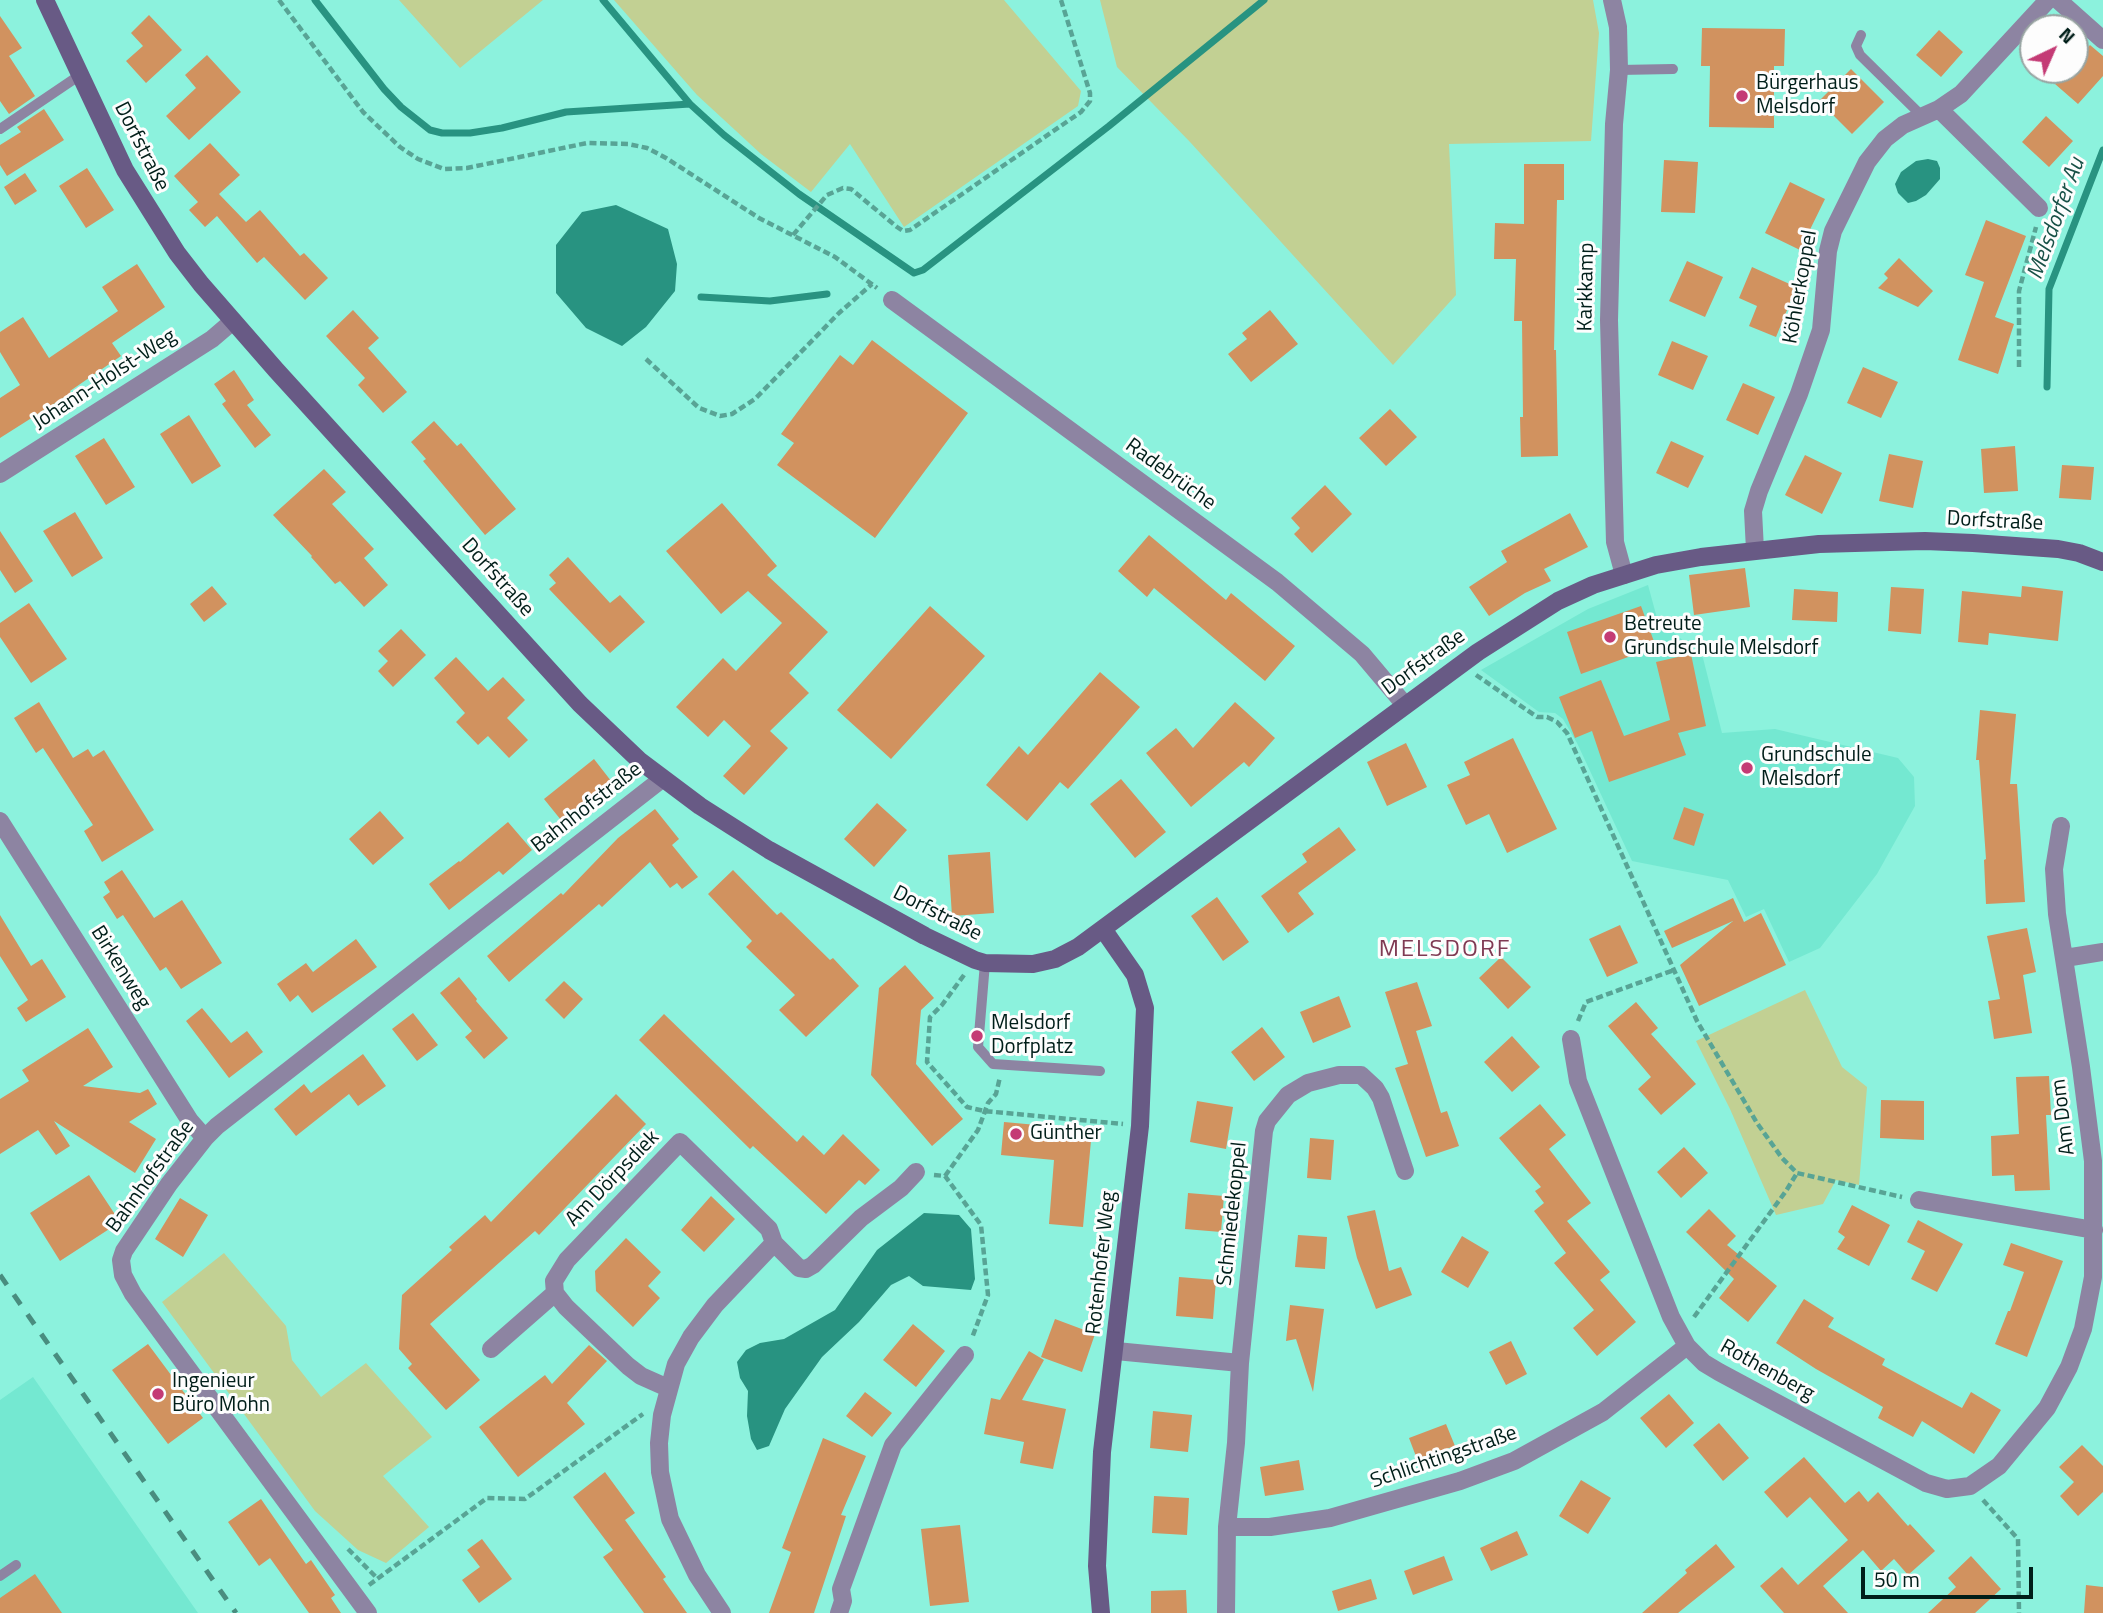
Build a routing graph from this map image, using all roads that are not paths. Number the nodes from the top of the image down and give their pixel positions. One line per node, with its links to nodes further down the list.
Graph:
1 (45, 0): 9 (street, Dorfstraße)
2 (1612, 0): 8 (street, Karkkamp)
3 (2048, 0): 10 (street, Köhlerkoppel)
4 (2058, 0): 6 (street)
5 (1861, 35): 10 (lane)
6 (2103, 40)
7 (1673, 69): 8 (lane)
8 (1619, 70): 18 (street, Karkkamp)
9 (80, 75): 11 (lane); 14 (street, Dorfstraße)
10 (1931, 113): 12 (street); 16 (street, Köhlerkoppel)
11 (0, 129)
12 (2039, 208)
13 (892, 300): 19 (street, Radebrüche)
14 (233, 321): 15 (street, Johann-Holst-Weg); 20 (street, Dorfstraße)
15 (0, 474)
16 (1755, 550): 17 (street, Dorfstraße); 18 (street, Dorfstraße)
17 (2103, 562)
18 (1625, 575): 19 (street, Dorfstraße)
19 (1405, 705): 23 (street, Dorfstraße)
20 (662, 779): 26 (street, Dorfstraße); 29 (street, Bahnhofstraße)
21 (0, 821): 29 (street, Birkenweg)
22 (2061, 826): 25 (street, Am Dom)
23 (1102, 929): 26 (street, Dorfstraße); 38 (street, Rotenhofer Weg)
24 (2103, 952): 25 (street)
25 (2065, 958): 33 (street, Am Dom)
26 (985, 963): 28 (lane)
27 (1572, 1039): 36 (street, Rothenberg)
28 (1100, 1070)
29 (205, 1138): 46 (street, Bahnhofstraße)
30 (1405, 1171): 40 (street, Schmiedekoppel)
31 (916, 1172): 34 (street, Am Dörpsdiek)
32 (1919, 1200): 33 (street)
33 (2094, 1230): 42 (street, Am Dom)
34 (774, 1243): 35 (street, Am Dörpsdiek); 41 (street)
35 (555, 1293): 37 (street, Am Dörpsdiek); 41 (street)
36 (1683, 1339): 42 (street, Rothenberg); 43 (street, Schlichtingstraße)
37 (491, 1349)
38 (1116, 1351): 40 (street); 49 (street, Rotenhofer Weg)
39 (965, 1355): 48 (street)
40 (1240, 1363): 43 (street, Schmiedekoppel)
41 (668, 1388): 47 (street)
42 (1970, 1486)
43 (1227, 1527): 50 (street, Schmiedekoppel)
44 (16, 1565): 45 (lane)
45 (0, 1576)
46 (368, 1613)
47 (722, 1613)
48 (839, 1613)
49 (1101, 1613)
50 (1226, 1613)

